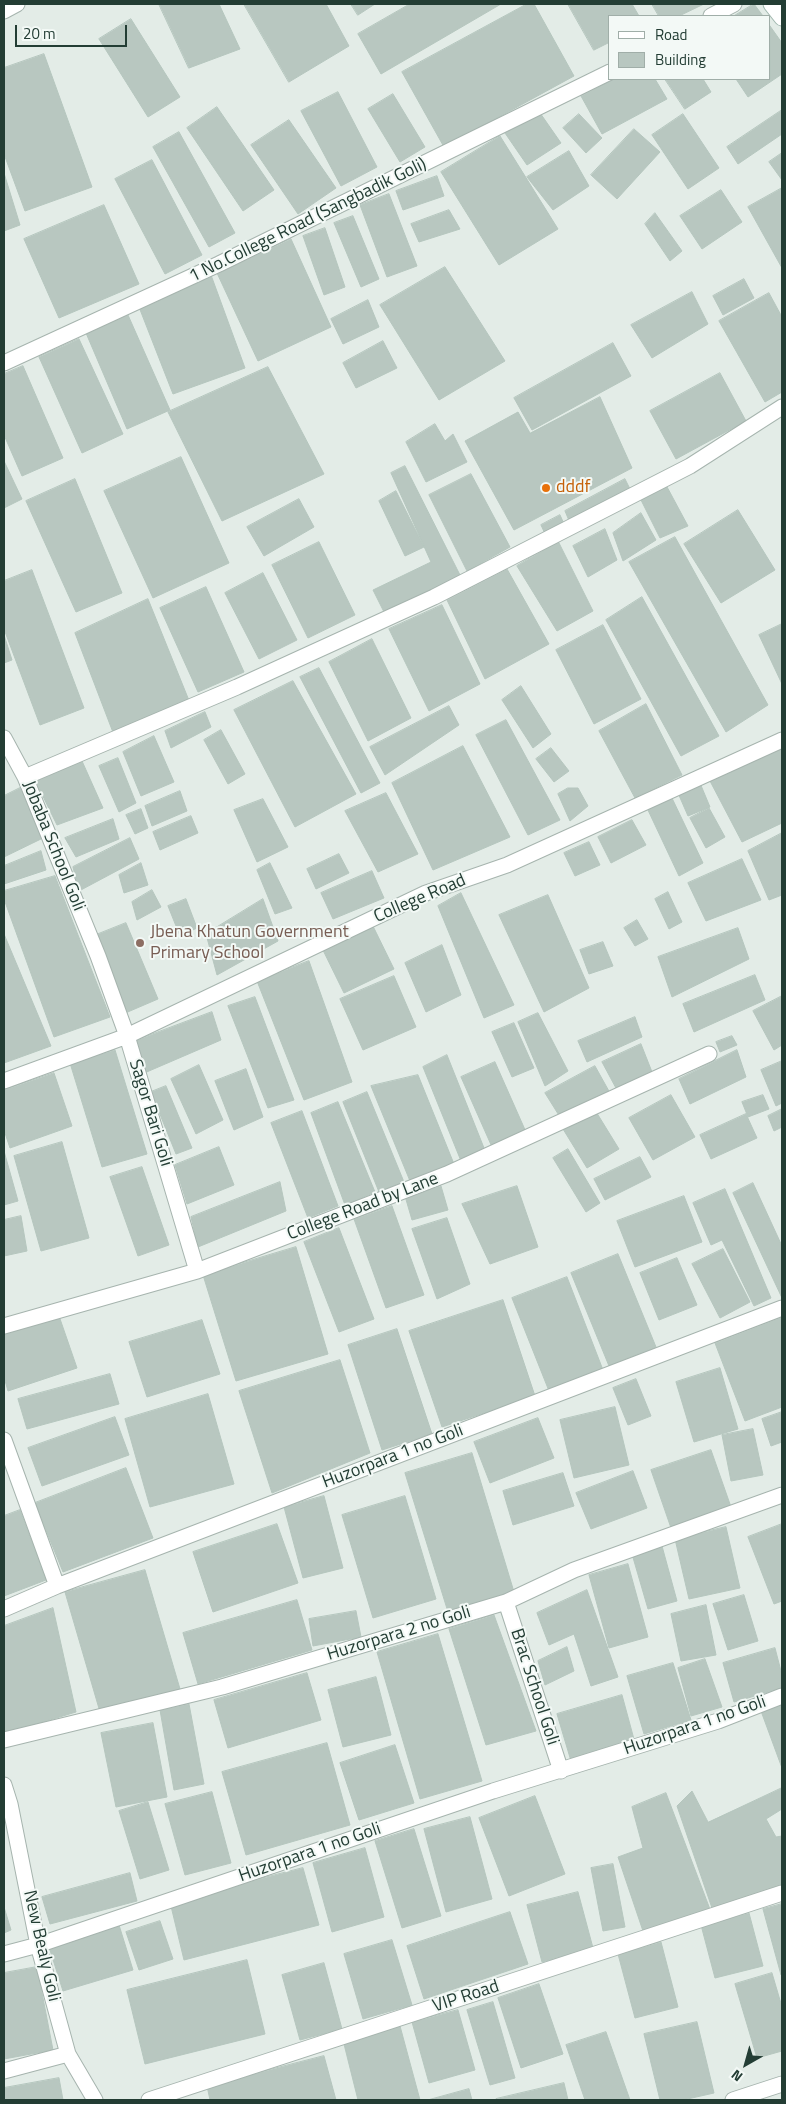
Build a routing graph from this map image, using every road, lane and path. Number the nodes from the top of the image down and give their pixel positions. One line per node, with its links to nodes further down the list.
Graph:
1 (18, 4): 4 (street)
2 (734, 4): 5 (street)
3 (771, 4): 6 (street)
4 (4, 11)
5 (714, 15)
6 (782, 18)
7 (608, 73): 8 (street, 1 No.College Road (Sangbadik Goli))
8 (4, 363)
9 (782, 407): 12 (street)
10 (4, 738): 12 (street, Jobaba School Goli)
11 (782, 740): 14 (street, College Road)
12 (25, 777): 13 (street, Jobaba School Goli)
13 (98, 956): 14 (street, Sagor Bari Goli)
14 (127, 1036): 16 (street, College Road); 17 (street, Sagor Bari Goli)
15 (709, 1054): 17 (street, College Road by Lane)
16 (4, 1081)
17 (197, 1271): 19 (street, College Road by Lane)
18 (782, 1308): 22 (street, Huzorpara 1 no Goli)
19 (4, 1326)
20 (4, 1440): 22 (street)
21 (782, 1495): 23 (street, Huzorpara 2 no Goli)
22 (57, 1586): 24 (street, Huzorpara 1 no Goli)
23 (506, 1602): 26 (street, Huzorpara 2 no Goli); 27 (street, Brac School Goli)
24 (4, 1609)
25 (782, 1696): 27 (street, Huzorpara 1 no Goli)
26 (4, 1740)
27 (561, 1771): 31 (street, Huzorpara 1 no Goli)
28 (4, 1785): 29 (street, New Bealy Goli)
29 (7, 1805): 31 (street, New Bealy Goli)
30 (782, 1893): 38 (street, VIP Road)
31 (38, 1944): 32 (street, Huzorpara 1 no Goli); 33 (street, New Bealy Goli)
32 (4, 1954)
33 (68, 2054): 34 (street); 37 (street, New Bealy Goli)
34 (4, 2071)
35 (782, 2084): 36 (street)
36 (755, 2097): 39 (street)
37 (95, 2100)
38 (149, 2100)
39 (733, 2100)

